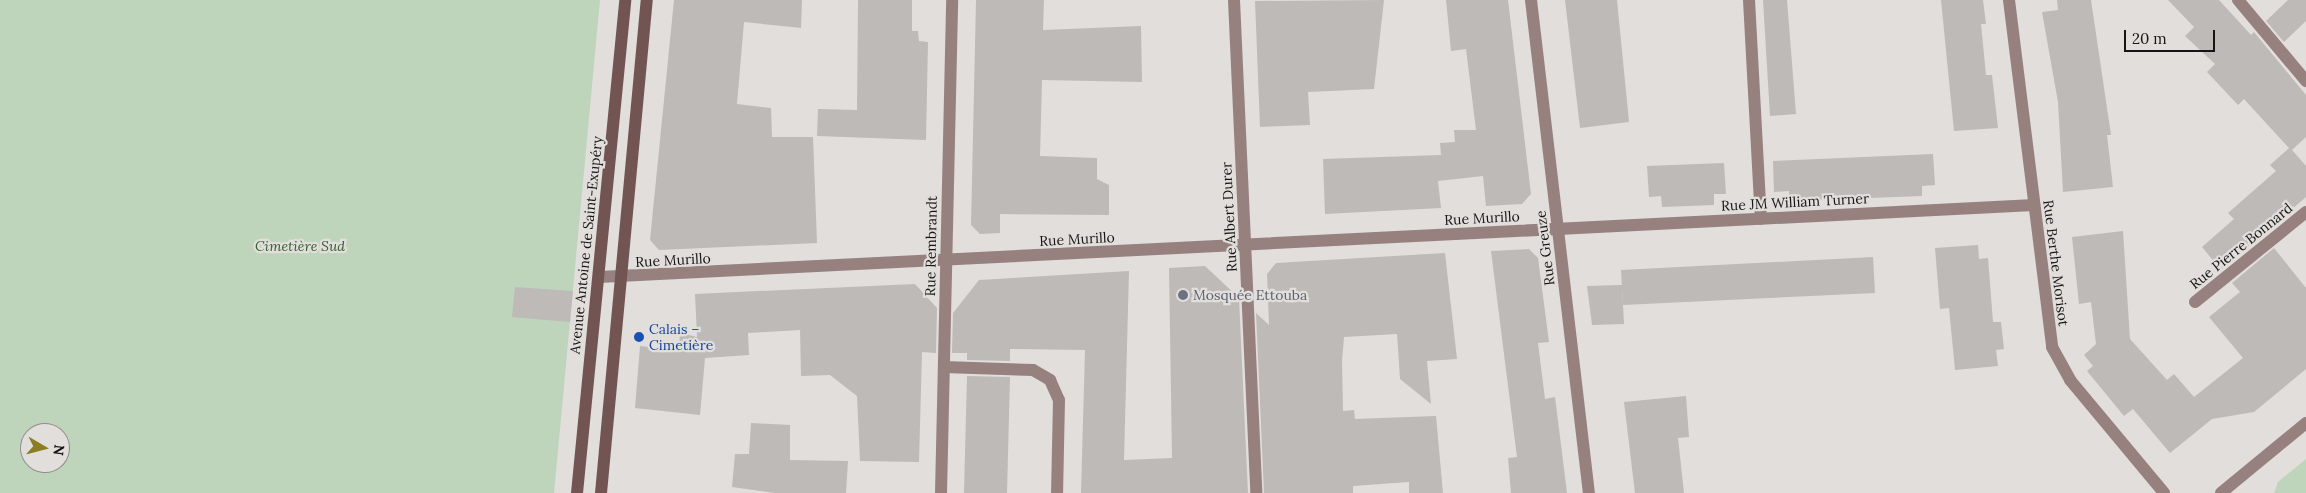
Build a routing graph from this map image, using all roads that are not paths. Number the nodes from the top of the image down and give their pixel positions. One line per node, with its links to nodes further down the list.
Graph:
1 (625, 0): 16 (main road, Avenue Antoine de Saint-Exupéry)
2 (648, 0): 17 (main road)
3 (952, 0): 15 (street, Rue Rembrandt)
4 (1234, 0): 14 (street, Rue Albert Durer)
5 (1531, 0): 13 (street, Rue Greuze)
6 (1749, 0): 12 (street)
7 (2010, 0): 10 (street, Rue Berthe Morisot)
8 (2238, 0): 9 (street)
9 (2306, 81)
10 (2034, 205): 12 (street, Rue JM William Turner); 27 (street, Rue Berthe Morisot)
11 (2306, 212): 18 (street, Rue Pierre Bonnard)
12 (1761, 219): 13 (street, Rue JM William Turner)
13 (1558, 228): 14 (street, Rue Murillo); 26 (street, Rue Greuze)
14 (1246, 246): 15 (street, Rue Murillo); 25 (street, Rue Albert Durer)
15 (945, 261): 17 (street, Rue Murillo); 19 (street, Rue Rembrandt)
16 (598, 277): 17 (street, Rue Murillo); 21 (main road, Avenue Antoine de Saint-Exupéry)
17 (622, 278): 22 (main road)
18 (2195, 302)
19 (944, 367): 23 (street, Rue Rembrandt); 24 (street)
20 (2306, 423): 28 (street)
21 (576, 493)
22 (601, 493)
23 (941, 493)
24 (1057, 493)
25 (1256, 493)
26 (1589, 493)
27 (2164, 493)
28 (2221, 493)

